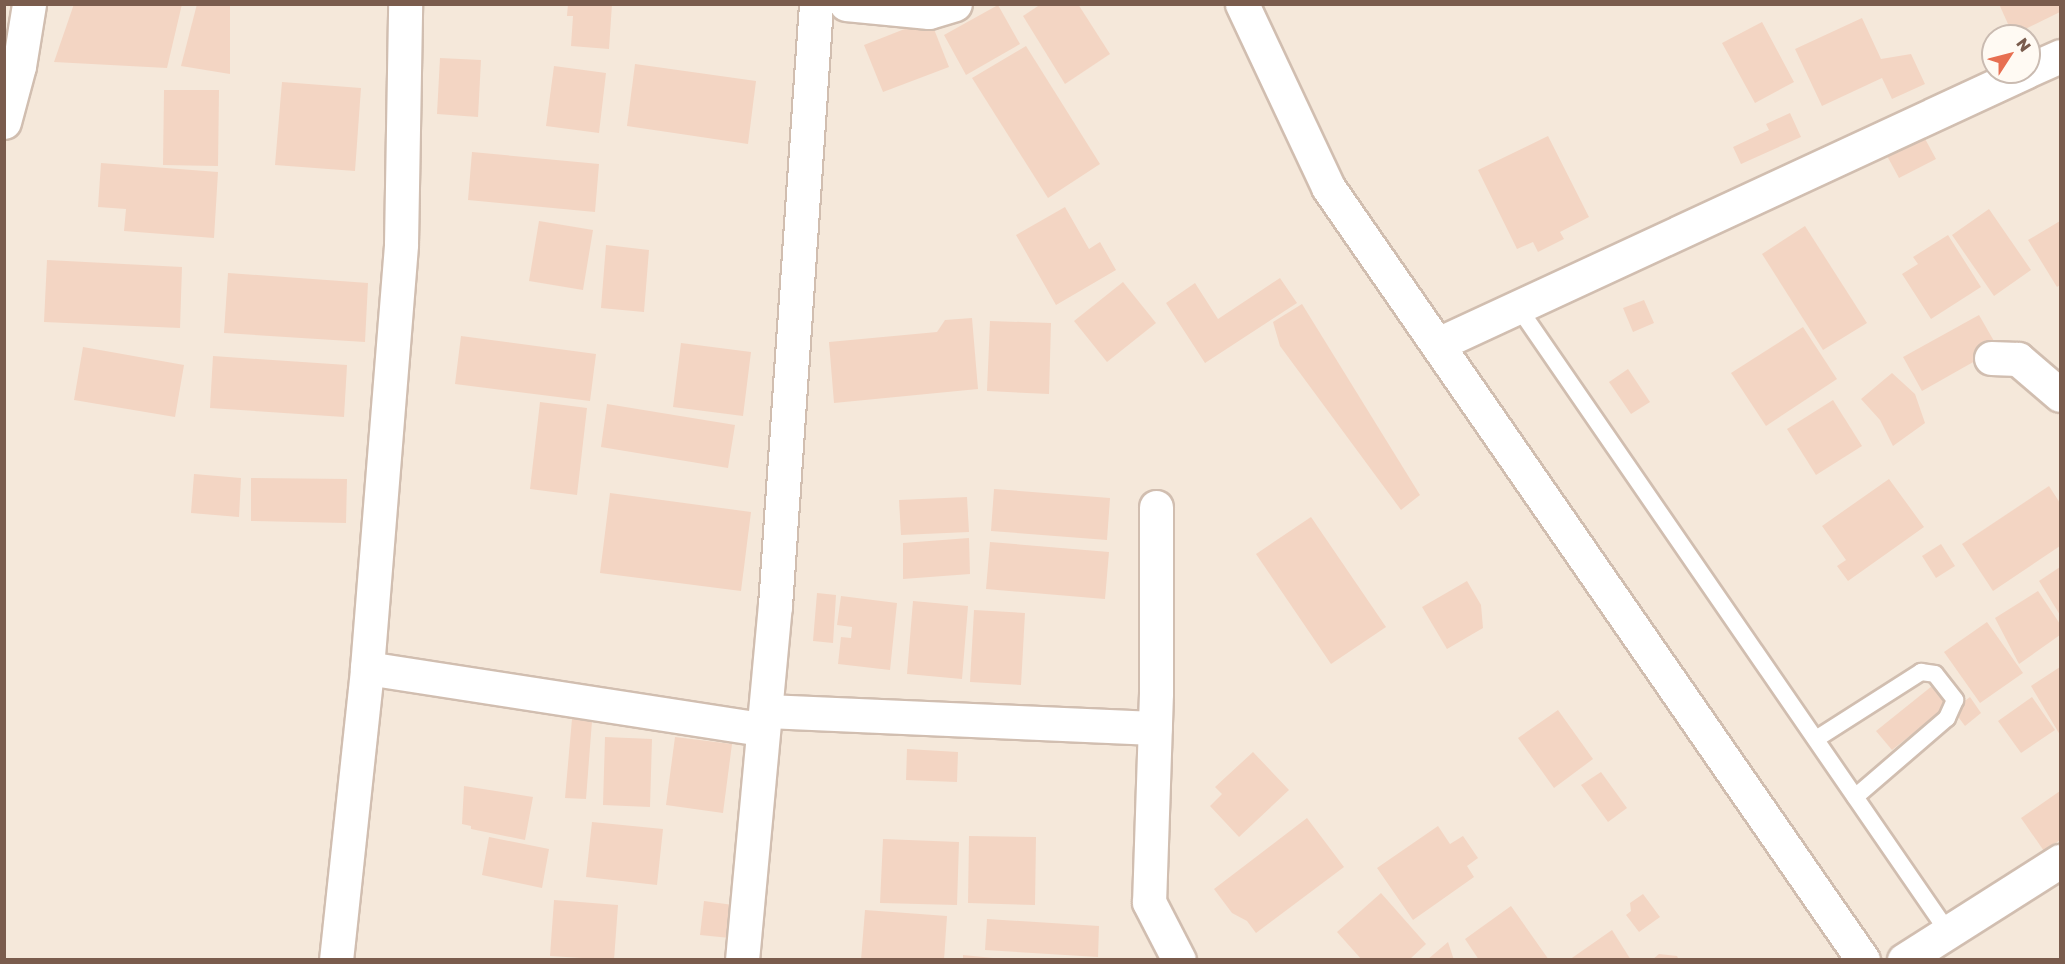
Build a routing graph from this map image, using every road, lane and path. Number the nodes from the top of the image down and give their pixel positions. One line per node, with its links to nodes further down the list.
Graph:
1 (405, 4): 16 (street)
2 (816, 4): 17 (street)
3 (846, 4): 4 (street)
4 (955, 4)
5 (1242, 4): 12 (street)
6 (20, 11): 10 (street)
7 (2061, 56): 8 (street)
8 (2041, 65)
9 (1999, 84): 11 (street)
10 (4, 122)
11 (1518, 307): 12 (street); 19 (lane)
12 (1438, 344): 26 (street)
13 (1991, 358): 14 (street)
14 (2061, 395)
15 (1156, 507): 18 (street)
16 (367, 668): 17 (street); 23 (street)
17 (764, 720): 18 (street); 24 (street)
18 (1155, 728): 25 (street)
19 (1816, 739): 20 (lane); 20 (lane)
20 (1856, 797): 22 (lane)
21 (2061, 861): 22 (street)
22 (1948, 932): 27 (street)
23 (336, 960)
24 (742, 960)
25 (1179, 960)
26 (1863, 960)
27 (1904, 960)

